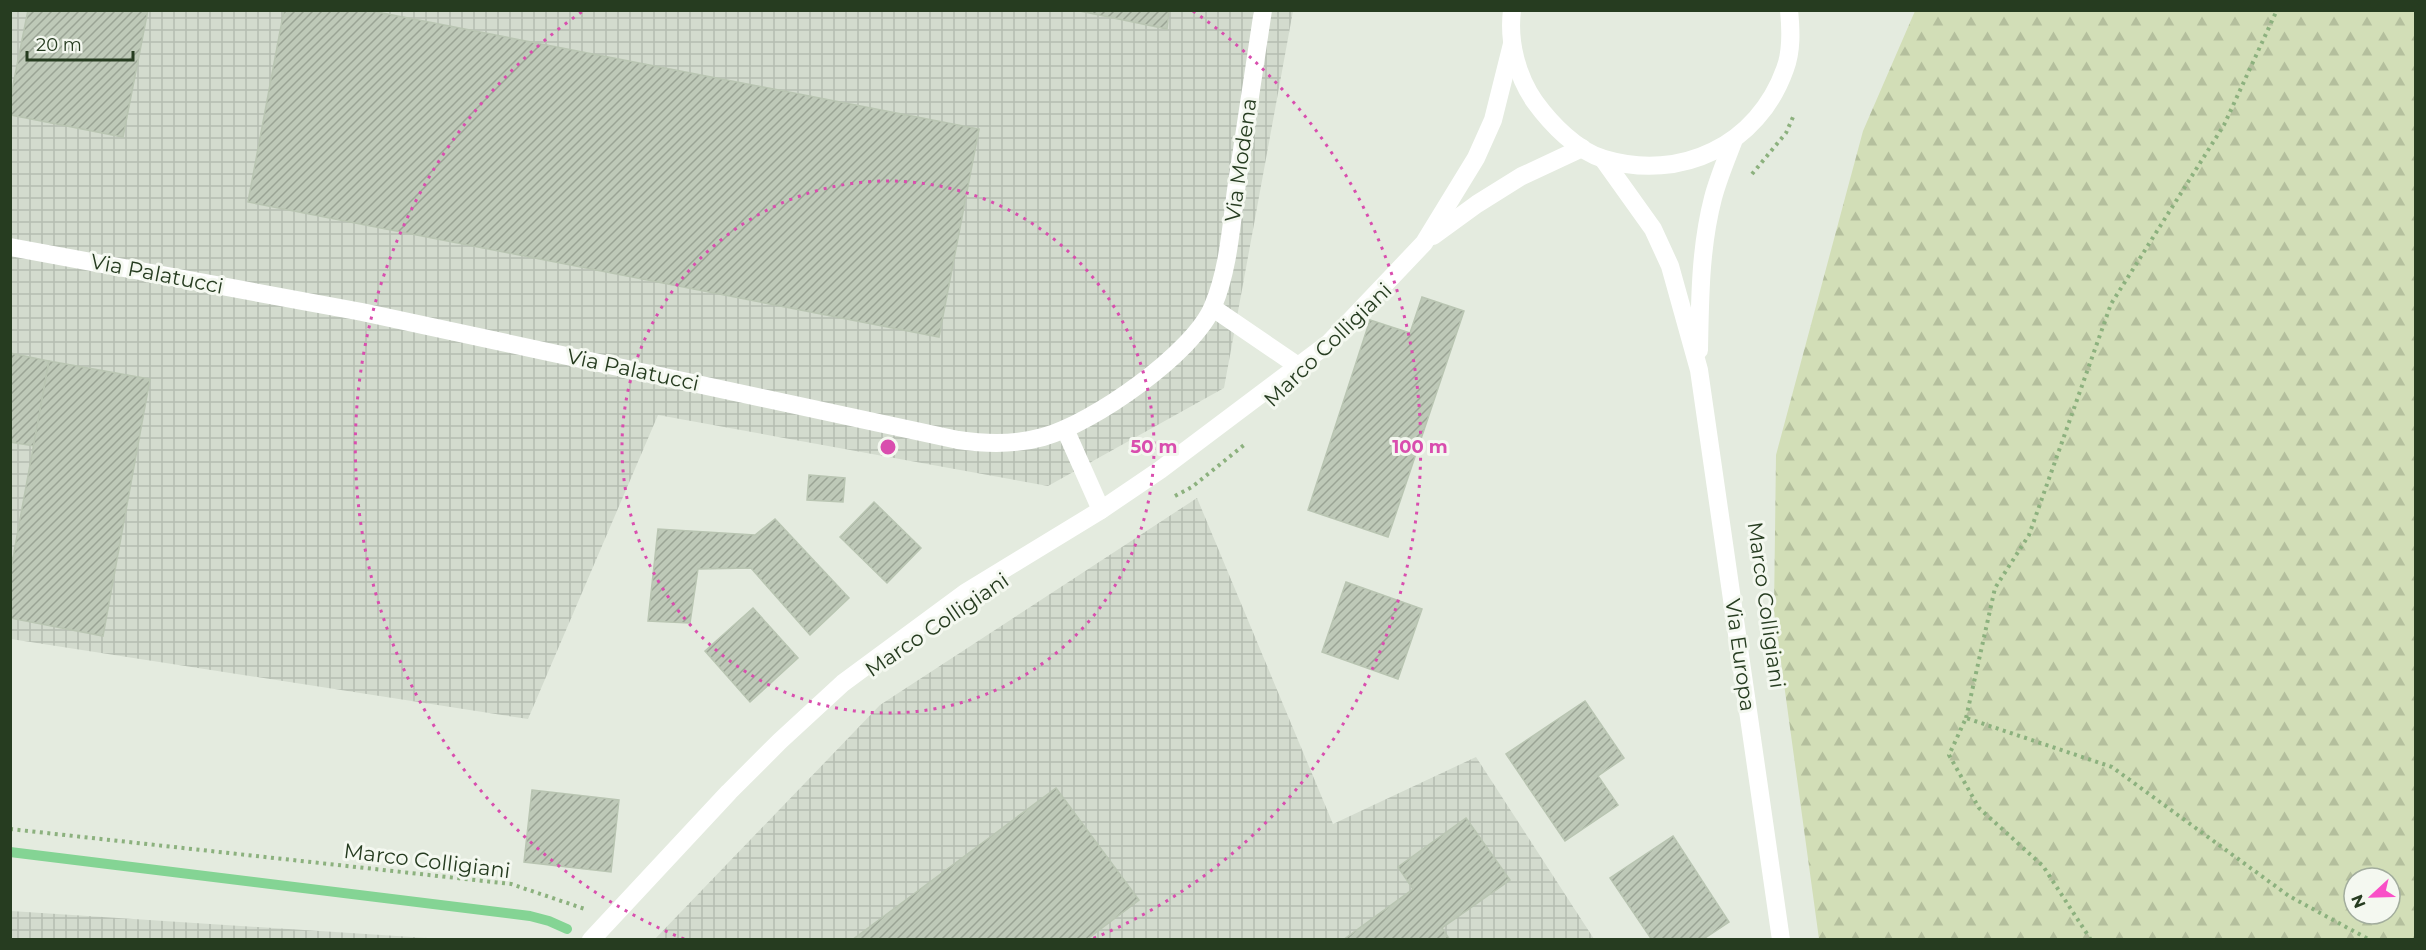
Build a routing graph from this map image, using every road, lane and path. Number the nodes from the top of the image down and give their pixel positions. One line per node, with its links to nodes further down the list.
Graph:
1 (1263, 10): 13 (street, Via Modena)
2 (1512, 10): 5 (street, Via Europa)
3 (1789, 10): 7 (street, Via Europa)
4 (2277, 10): 20 (path)
5 (1512, 44): 8 (street, Via Europa); 11 (street)
6 (1795, 114): 10 (path)
7 (1733, 141): 9 (street, Via Europa); 15 (street, Via Europa)
8 (1582, 148): 9 (street, Via Europa); 11 (street)
9 (1603, 159): 15 (street, Via Europa)
10 (1747, 180)
11 (1424, 243): 14 (street)
12 (10, 247): 16 (street, Via Palatucci)
13 (1213, 308): 14 (street); 16 (street, Via Palatucci)
14 (1298, 366): 19 (street)
15 (1699, 370): 24 (street, Via Europa)
16 (1065, 429): 19 (street)
17 (1245, 444): 18 (path)
18 (1166, 501)
19 (1101, 510): 22 (street)
20 (1966, 718): 25 (path); 26 (path)
21 (10, 829): 22 (path, Marco Colligiani)
22 (612, 918): 23 (street)
23 (591, 939)
24 (1781, 939)
25 (2091, 939)
26 (2370, 939)

